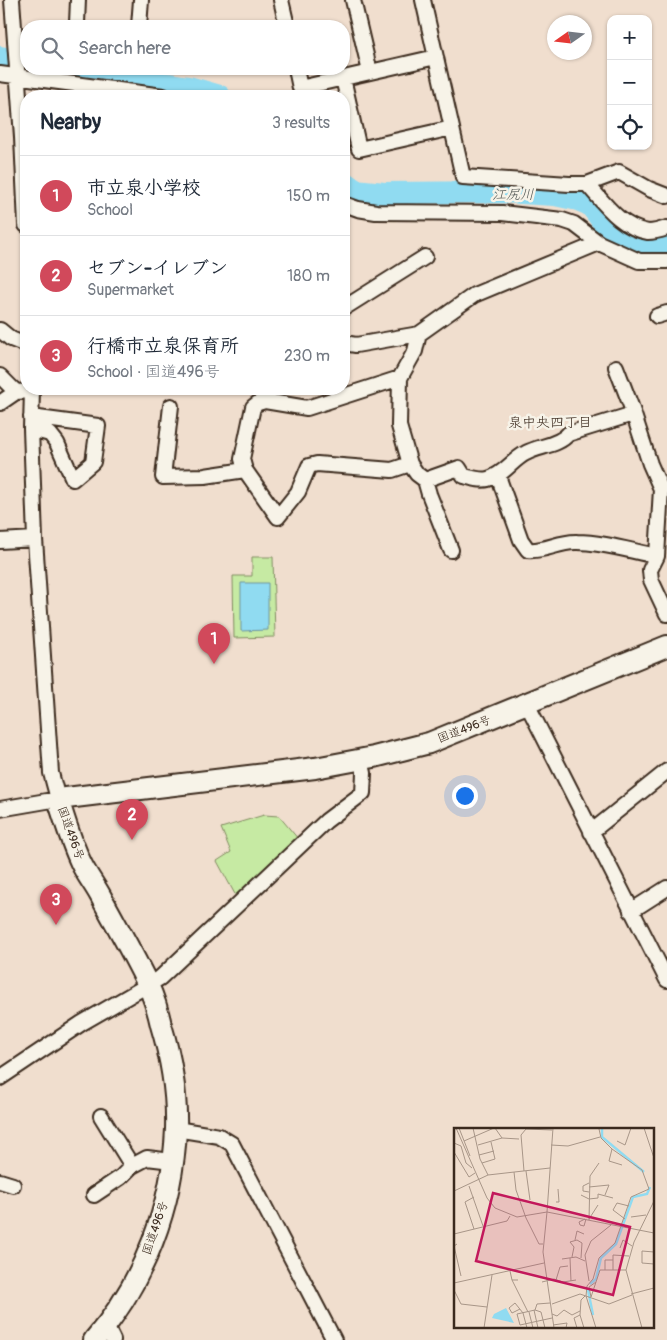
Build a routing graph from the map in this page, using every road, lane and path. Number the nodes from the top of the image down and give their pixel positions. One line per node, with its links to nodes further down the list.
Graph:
1 (12, 0): 14 (street)
2 (78, 0): 7 (street)
3 (141, 0): 8 (street)
4 (281, 0): 9 (street)
5 (353, 0): 11 (street)
6 (423, 0): 10 (street)
7 (77, 20)
8 (139, 20)
9 (285, 20)
10 (436, 57): 11 (street); 20 (street)
11 (370, 72): 15 (street)
12 (0, 74): 14 (street)
13 (297, 75): 15 (street)
14 (16, 77): 16 (street); 18 (street)
15 (343, 78): 17 (street)
16 (116, 90)
17 (346, 90)
18 (20, 108)
19 (350, 109): 20 (street)
20 (452, 128): 21 (street)
21 (587, 184): 22 (street); 24 (street)
22 (667, 196)
23 (350, 206): 25 (street)
24 (667, 228)
25 (599, 243): 27 (street); 30 (street)
26 (424, 257): 28 (street)
27 (667, 261)
28 (350, 304)
29 (0, 330): 31 (street)
30 (419, 334): 32 (street); 35 (street)
31 (20, 343)
32 (350, 344)
33 (616, 367): 43 (street)
34 (0, 376): 36 (street)
35 (400, 378): 38 (street); 45 (street)
36 (16, 392): 37 (street); 41 (street)
37 (20, 392)
38 (350, 394)
39 (32, 395): 44 (street)
40 (347, 395): 46 (street)
41 (0, 403)
42 (171, 406): 46 (street)
43 (634, 414): 47 (street); 49 (street)
44 (31, 423): 44 (street); 50 (street)
45 (410, 464): 46 (street); 48 (street)
46 (245, 470)
47 (498, 476): 48 (street); 53 (street)
48 (425, 480): 52 (street)
49 (664, 486): 53 (street)
50 (36, 539): 51 (street); 59 (street)
51 (0, 541)
52 (452, 550)
53 (657, 556): 54 (street)
54 (667, 614)
55 (667, 646): 56 (highway, 国道496号)
56 (527, 704): 57 (highway, 国道496号); 61 (street)
57 (360, 760): 59 (highway, 国道496号); 65 (street)
58 (667, 771): 61 (street)
59 (58, 799): 60 (street); 65 (highway, 国道496号)
60 (0, 809)
61 (591, 832): 63 (street)
62 (667, 888): 63 (street)
63 (631, 911): 64 (street)
64 (667, 980)
65 (148, 986): 66 (street); 68 (highway, 国道496号)
66 (0, 1078)
67 (101, 1116): 70 (street)
68 (176, 1129): 69 (highway, 国道496号); 73 (street)
69 (172, 1161): 70 (street); 72 (highway, 国道496号)
70 (132, 1166): 71 (street)
71 (94, 1195)
72 (104, 1335)
73 (334, 1340)

